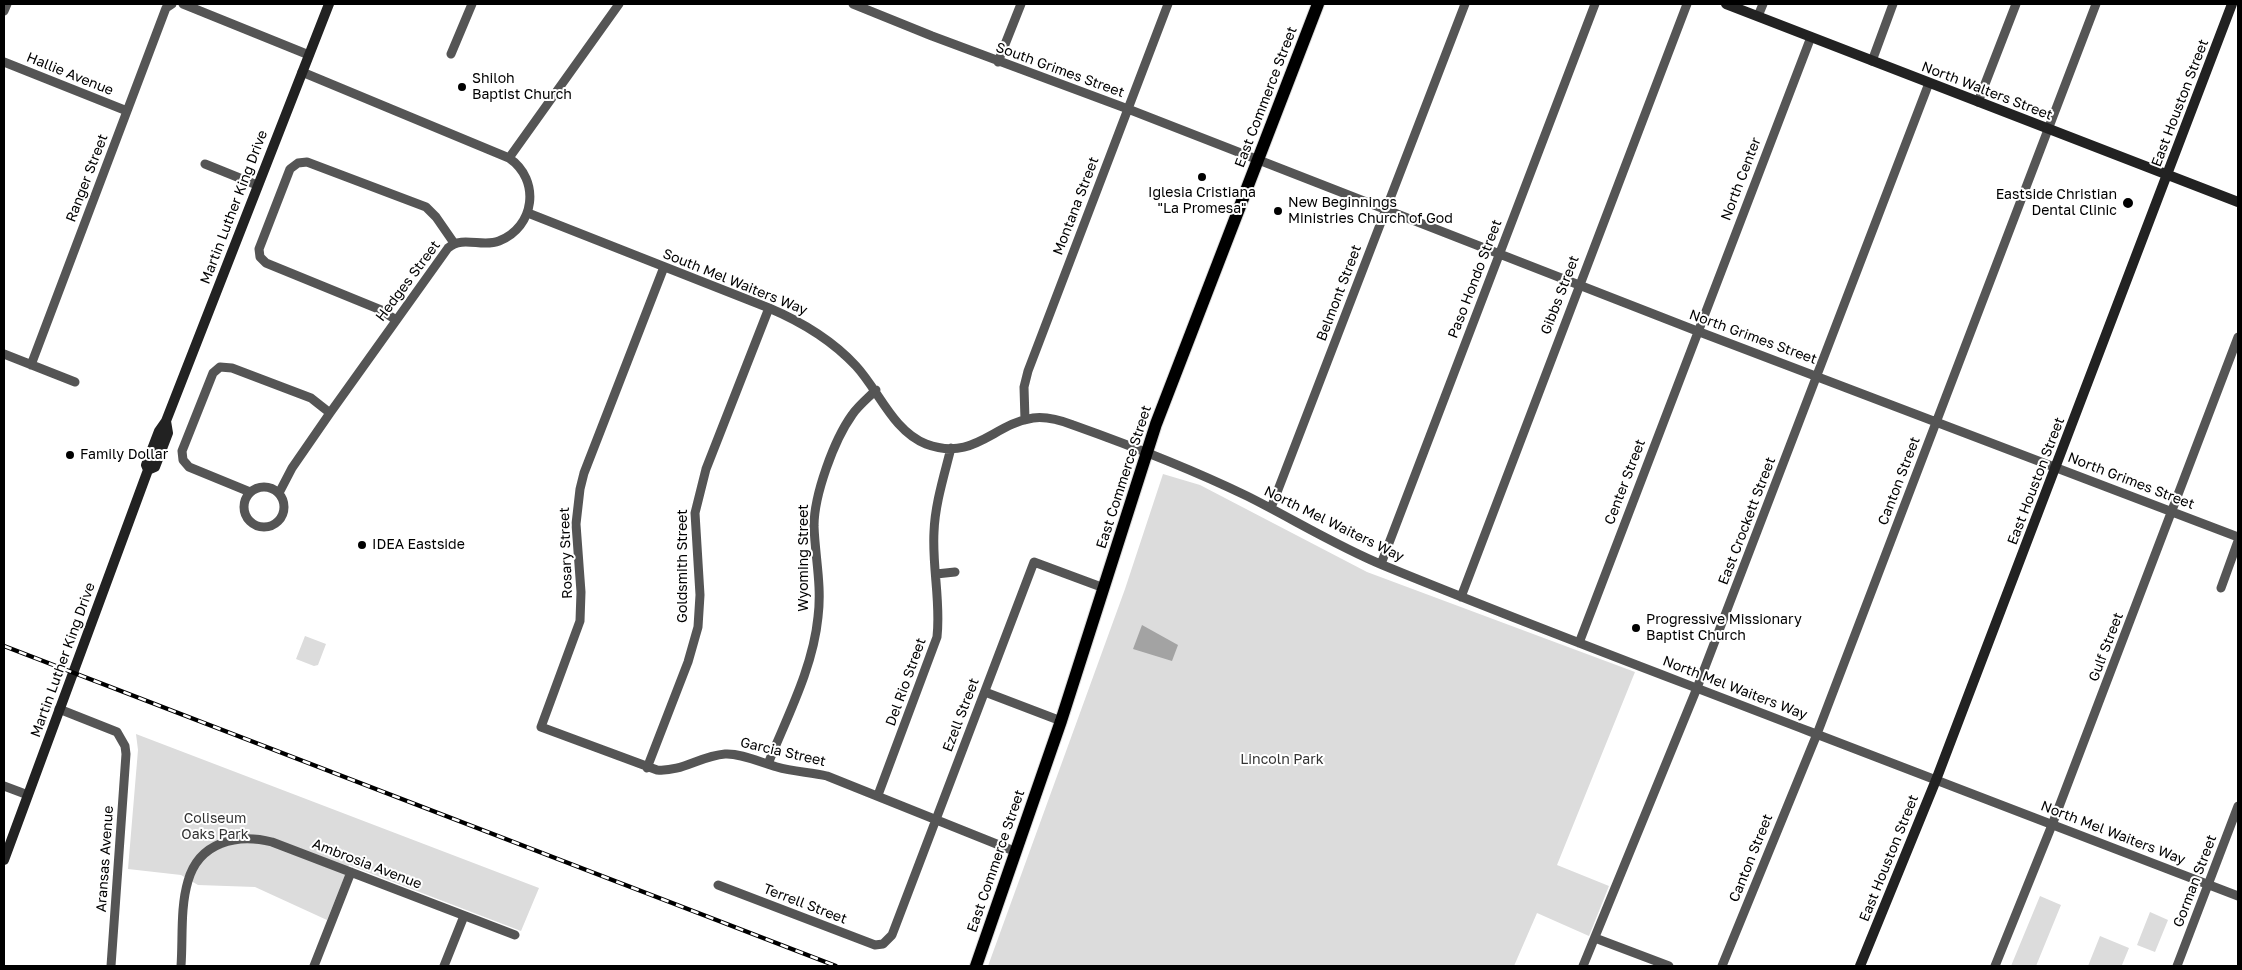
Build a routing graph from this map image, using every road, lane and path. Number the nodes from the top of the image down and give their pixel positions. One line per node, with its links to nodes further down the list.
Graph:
1 (7, 4): 21 (street)
2 (172, 4): 33 (street, Ranger Street)
3 (183, 4): 25 (street)
4 (329, 4): 25 (main road, Martin Luther King Drive)
5 (472, 4): 24 (street)
6 (619, 4): 35 (street)
7 (853, 4): 20 (street, South Grimes Street)
8 (1021, 4): 28 (street)
9 (1168, 4): 32 (street, Montana Street)
10 (1318, 4): 36 (main road, East Commerce Street)
11 (1464, 4): 41 (street, Belmont Street)
12 (1595, 4): 44 (street, Paso Hondo Street)
13 (1687, 4): 46 (street, Gibbs Street)
14 (1726, 4): 22 (main road, North Walters Street)
15 (1763, 4): 22 (street)
16 (1893, 4): 26 (street)
17 (2016, 4): 31 (street)
18 (2096, 4): 34 (street, Canton Street)
19 (2232, 4): 38 (main road, East Houston Street)
20 (875, 8): 28 (street, South Grimes Street)
21 (4, 11)
22 (1758, 16): 23 (main road, North Walters Street)
23 (1811, 37): 26 (main road, North Walters Street); 49 (street, North Center)
24 (451, 54)
25 (309, 55): 29 (main road, Martin Luther King Drive)
26 (1872, 61): 30 (main road, North Walters Street)
27 (4, 62): 33 (street, Hallie Avenue)
28 (998, 62): 32 (street, South Grimes Street)
29 (302, 72): 35 (street); 39 (main road, Martin Luther King Drive)
30 (1929, 83): 31 (main road, North Walters Street); 53 (street, East Crockett Street)
31 (1978, 102): 34 (main road, North Walters Street)
32 (1128, 109): 36 (street, South Grimes Street); 57 (street, Montana Street)
33 (127, 111): 52 (street, Ranger Street)
34 (2048, 129): 38 (main road, North Walters Street); 58 (street, Canton Street)
35 (510, 158): 42 (street)
36 (1258, 160): 41 (street, North Grimes Street); 60 (main road, East Commerce Street)
37 (205, 164): 39 (street)
38 (2166, 176): 40 (main road, North Walters Street); 61 (main road, East Houston Street)
39 (257, 185): 77 (main road, Martin Luther King Drive)
40 (2238, 202)
41 (1386, 210): 44 (street, North Grimes Street); 64 (street, Belmont Street)
42 (528, 213): 43 (street, Hedges Street); 45 (street, South Mel Waiters Way)
43 (454, 243): 48 (street, Hedges Street); 48 (street)
44 (1499, 255): 46 (street, North Grimes Street); 68 (street, Paso Hondo Street)
45 (664, 267): 47 (street, South Mel Waiters Way); 79 (street, Rosary Street)
46 (1578, 285): 49 (street, North Grimes Street); 73 (street, Gibbs Street)
47 (769, 308): 55 (street, South Mel Waiters Way); 82 (street, Goldsmith Street)
48 (396, 320): 56 (street, Hedges Street)
49 (1697, 331): 53 (street, North Grimes Street); 74 (street, Center Street)
50 (2238, 337): 65 (street, Gulf Street)
51 (4, 354): 52 (street)
52 (31, 365): 54 (street)
53 (1817, 376): 58 (street, North Grimes Street); 75 (street, East Crockett Street)
54 (75, 382)
55 (876, 390): 59 (street, South Mel Waiters Way); 81 (street, Wyoming Street)
56 (330, 413): 62 (street); 63 (street, Hedges Street)
57 (1025, 420): 59 (street, South Mel Waiters Way); 60 (street, South Mel Waiters Way)
58 (1936, 421): 61 (street, North Grimes Street); 80 (street, Canton Street)
59 (951, 448): 70 (street, Del Rio Street)
60 (1147, 454): 64 (street, North Mel Waiters Way); 71 (main road, East Commerce Street)
61 (2056, 467): 65 (street, North Grimes Street); 83 (main road, East Houston Street)
62 (250, 492): 63 (street); 63 (street)
63 (279, 493)
64 (1270, 508): 68 (street, North Mel Waiters Way)
65 (2172, 512): 66 (street, North Grimes Street); 89 (street, Gulf Street)
66 (2238, 537)
67 (2238, 541): 72 (street)
68 (1381, 564): 73 (street, North Mel Waiters Way)
69 (955, 572): 70 (street)
70 (936, 574): 85 (street, Del Rio Street)
71 (1104, 588): 76 (street, Ezell Street); 78 (main road, East Commerce Street)
72 (2220, 588)
73 (1461, 597): 74 (street, North Mel Waiters Way)
74 (1579, 643): 75 (street, North Mel Waiters Way)
75 (1697, 688): 80 (street, North Mel Waiters Way); 98 (street, East Crockett Street)
76 (985, 692): 78 (street); 88 (street, Ezell Street)
77 (59, 710): 86 (main road, Martin Luther King Drive); 100 (street, Aransas Avenue)
78 (1061, 721): 90 (main road, East Commerce Street)
79 (541, 727): 82 (street, Garcia Street)
80 (1817, 734): 83 (street, North Mel Waiters Way); 107 (street, Canton Street)
81 (768, 764): 82 (street, Garcia Street); 85 (street, Garcia Street)
82 (647, 768)
83 (1936, 780): 89 (street, North Mel Waiters Way); 108 (main road, East Houston Street)
84 (4, 786): 86 (street)
85 (878, 795): 88 (street, Garcia Street)
86 (28, 796): 91 (main road, Martin Luther King Drive)
87 (2238, 806): 93 (street, Gorman Street)
88 (936, 820): 90 (street, Garcia Street); 99 (street, Ezell Street)
89 (2052, 825): 93 (street, North Mel Waiters Way); 109 (street, Gulf Street)
90 (1014, 851): 104 (main road, East Commerce Street)
91 (4, 860)
92 (351, 872): 96 (street, Ambrosia Avenue); 101 (street, Ambrosia Avenue); 102 (street)
93 (2208, 884): 95 (street, North Mel Waiters Way); 110 (street, Gorman Street)
94 (718, 885): 99 (street, Terrell Street)
95 (2238, 896)
96 (464, 916): 97 (street, Ambrosia Avenue); 103 (street)
97 (515, 935)
98 (1595, 938): 105 (street, East Crockett Street); 106 (street)
99 (883, 944)
100 (111, 966)
101 (181, 966)
102 (314, 966)
103 (444, 966)
104 (976, 966)
105 (1584, 966)
106 (1669, 966)
107 (1722, 966)
108 (1860, 966)
109 (1995, 966)
110 (2177, 966)

